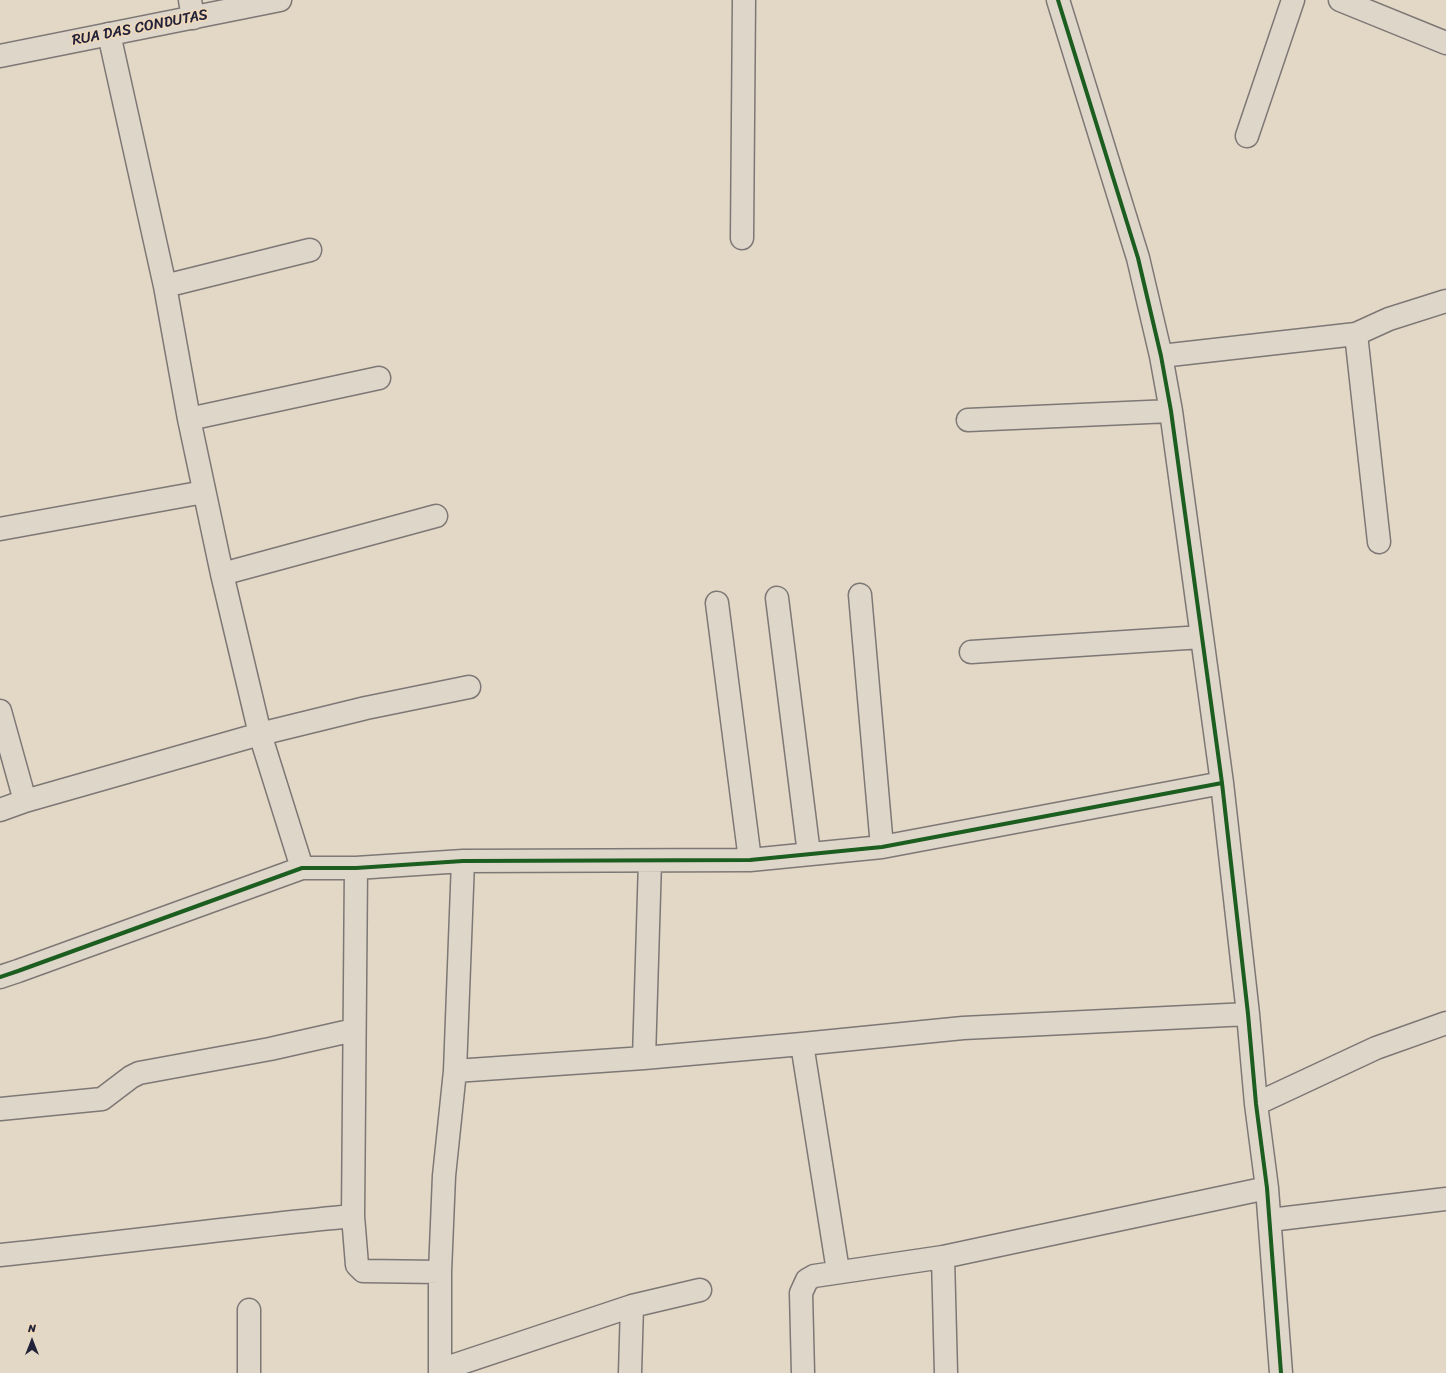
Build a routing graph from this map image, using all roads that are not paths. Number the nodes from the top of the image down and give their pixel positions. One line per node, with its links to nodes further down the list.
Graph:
1 (280, 0): 6 (street, RUA DAS CONDUTAS)
2 (744, 0): 11 (street)
3 (1058, 0): 16 (street)
4 (1293, 0): 10 (street)
5 (1340, 0): 8 (street)
6 (191, 9): 7 (street, RUA DAS CONDUTAS)
7 (109, 34): 9 (street, RUA DAS CONDUTAS); 13 (street)
8 (1446, 43)
9 (0, 56)
10 (1246, 136)
11 (742, 238)
12 (310, 250): 13 (street)
13 (164, 286): 19 (street)
14 (1446, 301): 15 (street)
15 (1356, 334): 16 (street); 24 (street)
16 (1162, 356): 18 (street)
17 (379, 378): 19 (street)
18 (1171, 411): 20 (street); 29 (street)
19 (189, 419): 21 (street)
20 (968, 420)
21 (204, 492): 23 (street); 25 (street)
22 (436, 516): 25 (street)
23 (0, 530)
24 (1379, 542)
25 (222, 574): 33 (street)
26 (860, 595): 37 (street)
27 (777, 598): 38 (street)
28 (717, 603): 40 (street)
29 (1202, 637): 30 (street); 34 (street)
30 (971, 652)
31 (468, 687): 33 (street)
32 (0, 711): 35 (street)
33 (260, 734): 35 (street); 42 (street)
34 (1222, 783): 37 (street); 45 (street)
35 (25, 801): 36 (street)
36 (0, 810)
37 (882, 847): 38 (street)
38 (809, 854): 40 (street)
39 (650, 860): 40 (street); 41 (street); 49 (street)
40 (750, 860)
41 (463, 861): 43 (street); 50 (street)
42 (302, 868): 43 (street); 44 (street)
43 (356, 868): 47 (street)
44 (0, 976)
45 (1248, 1014): 48 (street); 51 (street)
46 (1446, 1023): 51 (street)
47 (354, 1030): 52 (street); 55 (street)
48 (802, 1044): 49 (street); 60 (street)
49 (644, 1058): 50 (street)
50 (455, 1071): 59 (street)
51 (1256, 1104): 53 (street)
52 (0, 1109)
53 (1267, 1188): 56 (street); 58 (street)
54 (1446, 1199): 56 (street)
55 (353, 1216): 57 (street); 59 (street)
56 (1270, 1220): 69 (street)
57 (0, 1255)
58 (943, 1257): 60 (street); 68 (street)
59 (440, 1272): 64 (street)
60 (838, 1272): 67 (street)
61 (700, 1290): 62 (street)
62 (632, 1306): 64 (street); 66 (street)
63 (249, 1310): 65 (street)
64 (440, 1372)
65 (248, 1373)
66 (630, 1373)
67 (803, 1373)
68 (946, 1373)
69 (1281, 1373)

